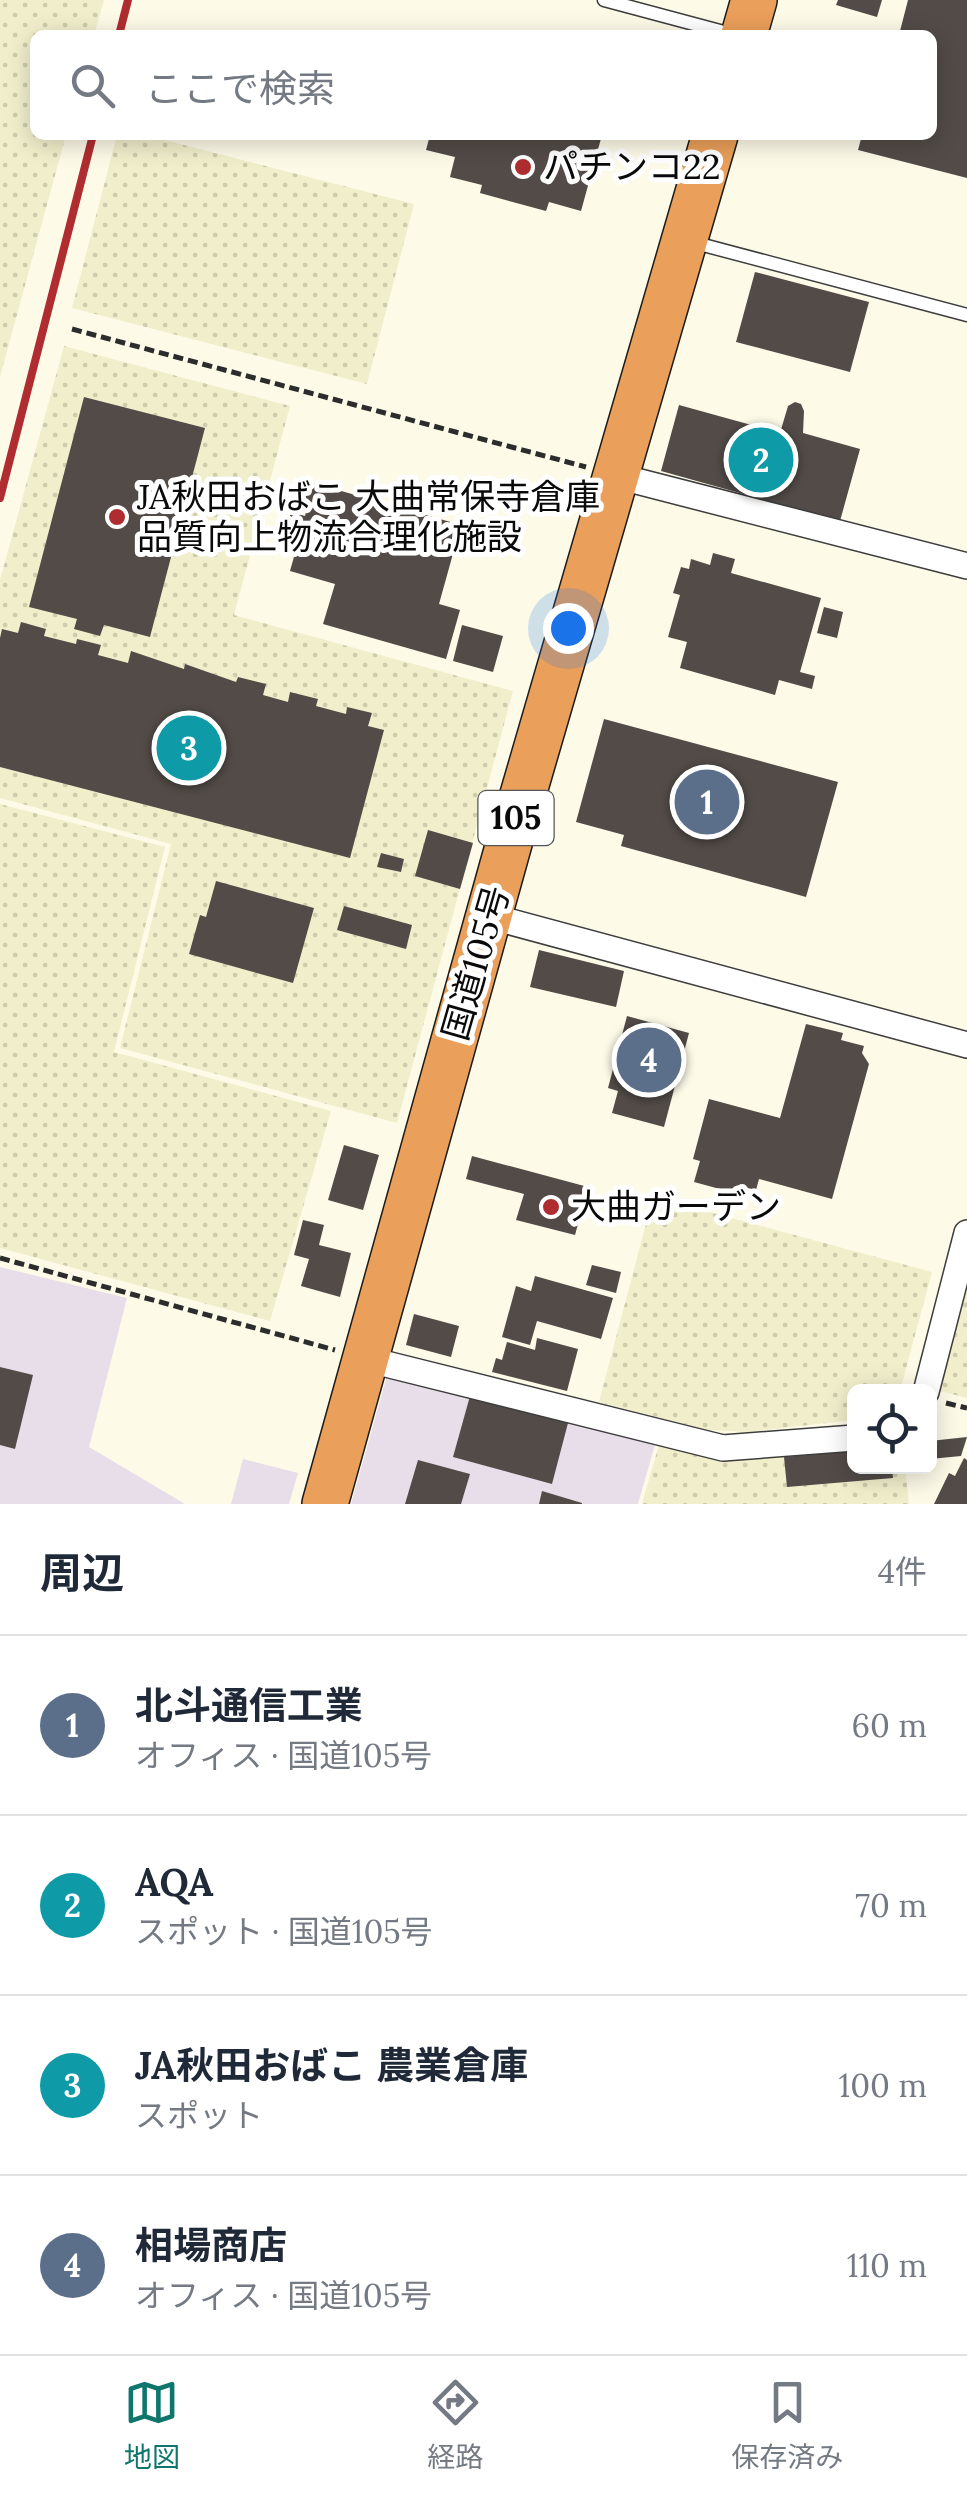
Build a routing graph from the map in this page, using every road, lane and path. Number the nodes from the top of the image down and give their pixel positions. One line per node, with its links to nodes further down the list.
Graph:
1 (604, 0): 3 (lane)
2 (754, 0): 4 (highway)
3 (716, 30)
4 (745, 30)
5 (714, 140): 6 (highway, 国道105号 / 105)
6 (685, 240): 7 (lane); 9 (highway, 国道105号 / 105)
7 (967, 315)
8 (72, 328): 9 (path)
9 (618, 476): 10 (street); 11 (highway, 国道105号 / 105)
10 (967, 566)
11 (489, 916): 12 (street); 15 (highway, 国道105号 / 105)
12 (967, 1046)
13 (967, 1233): 16 (street)
14 (0, 1258): 15 (path)
15 (366, 1358): 17 (street); 18 (highway, 国道105号 / 105)
16 (928, 1384)
17 (847, 1439)
18 (326, 1504)

